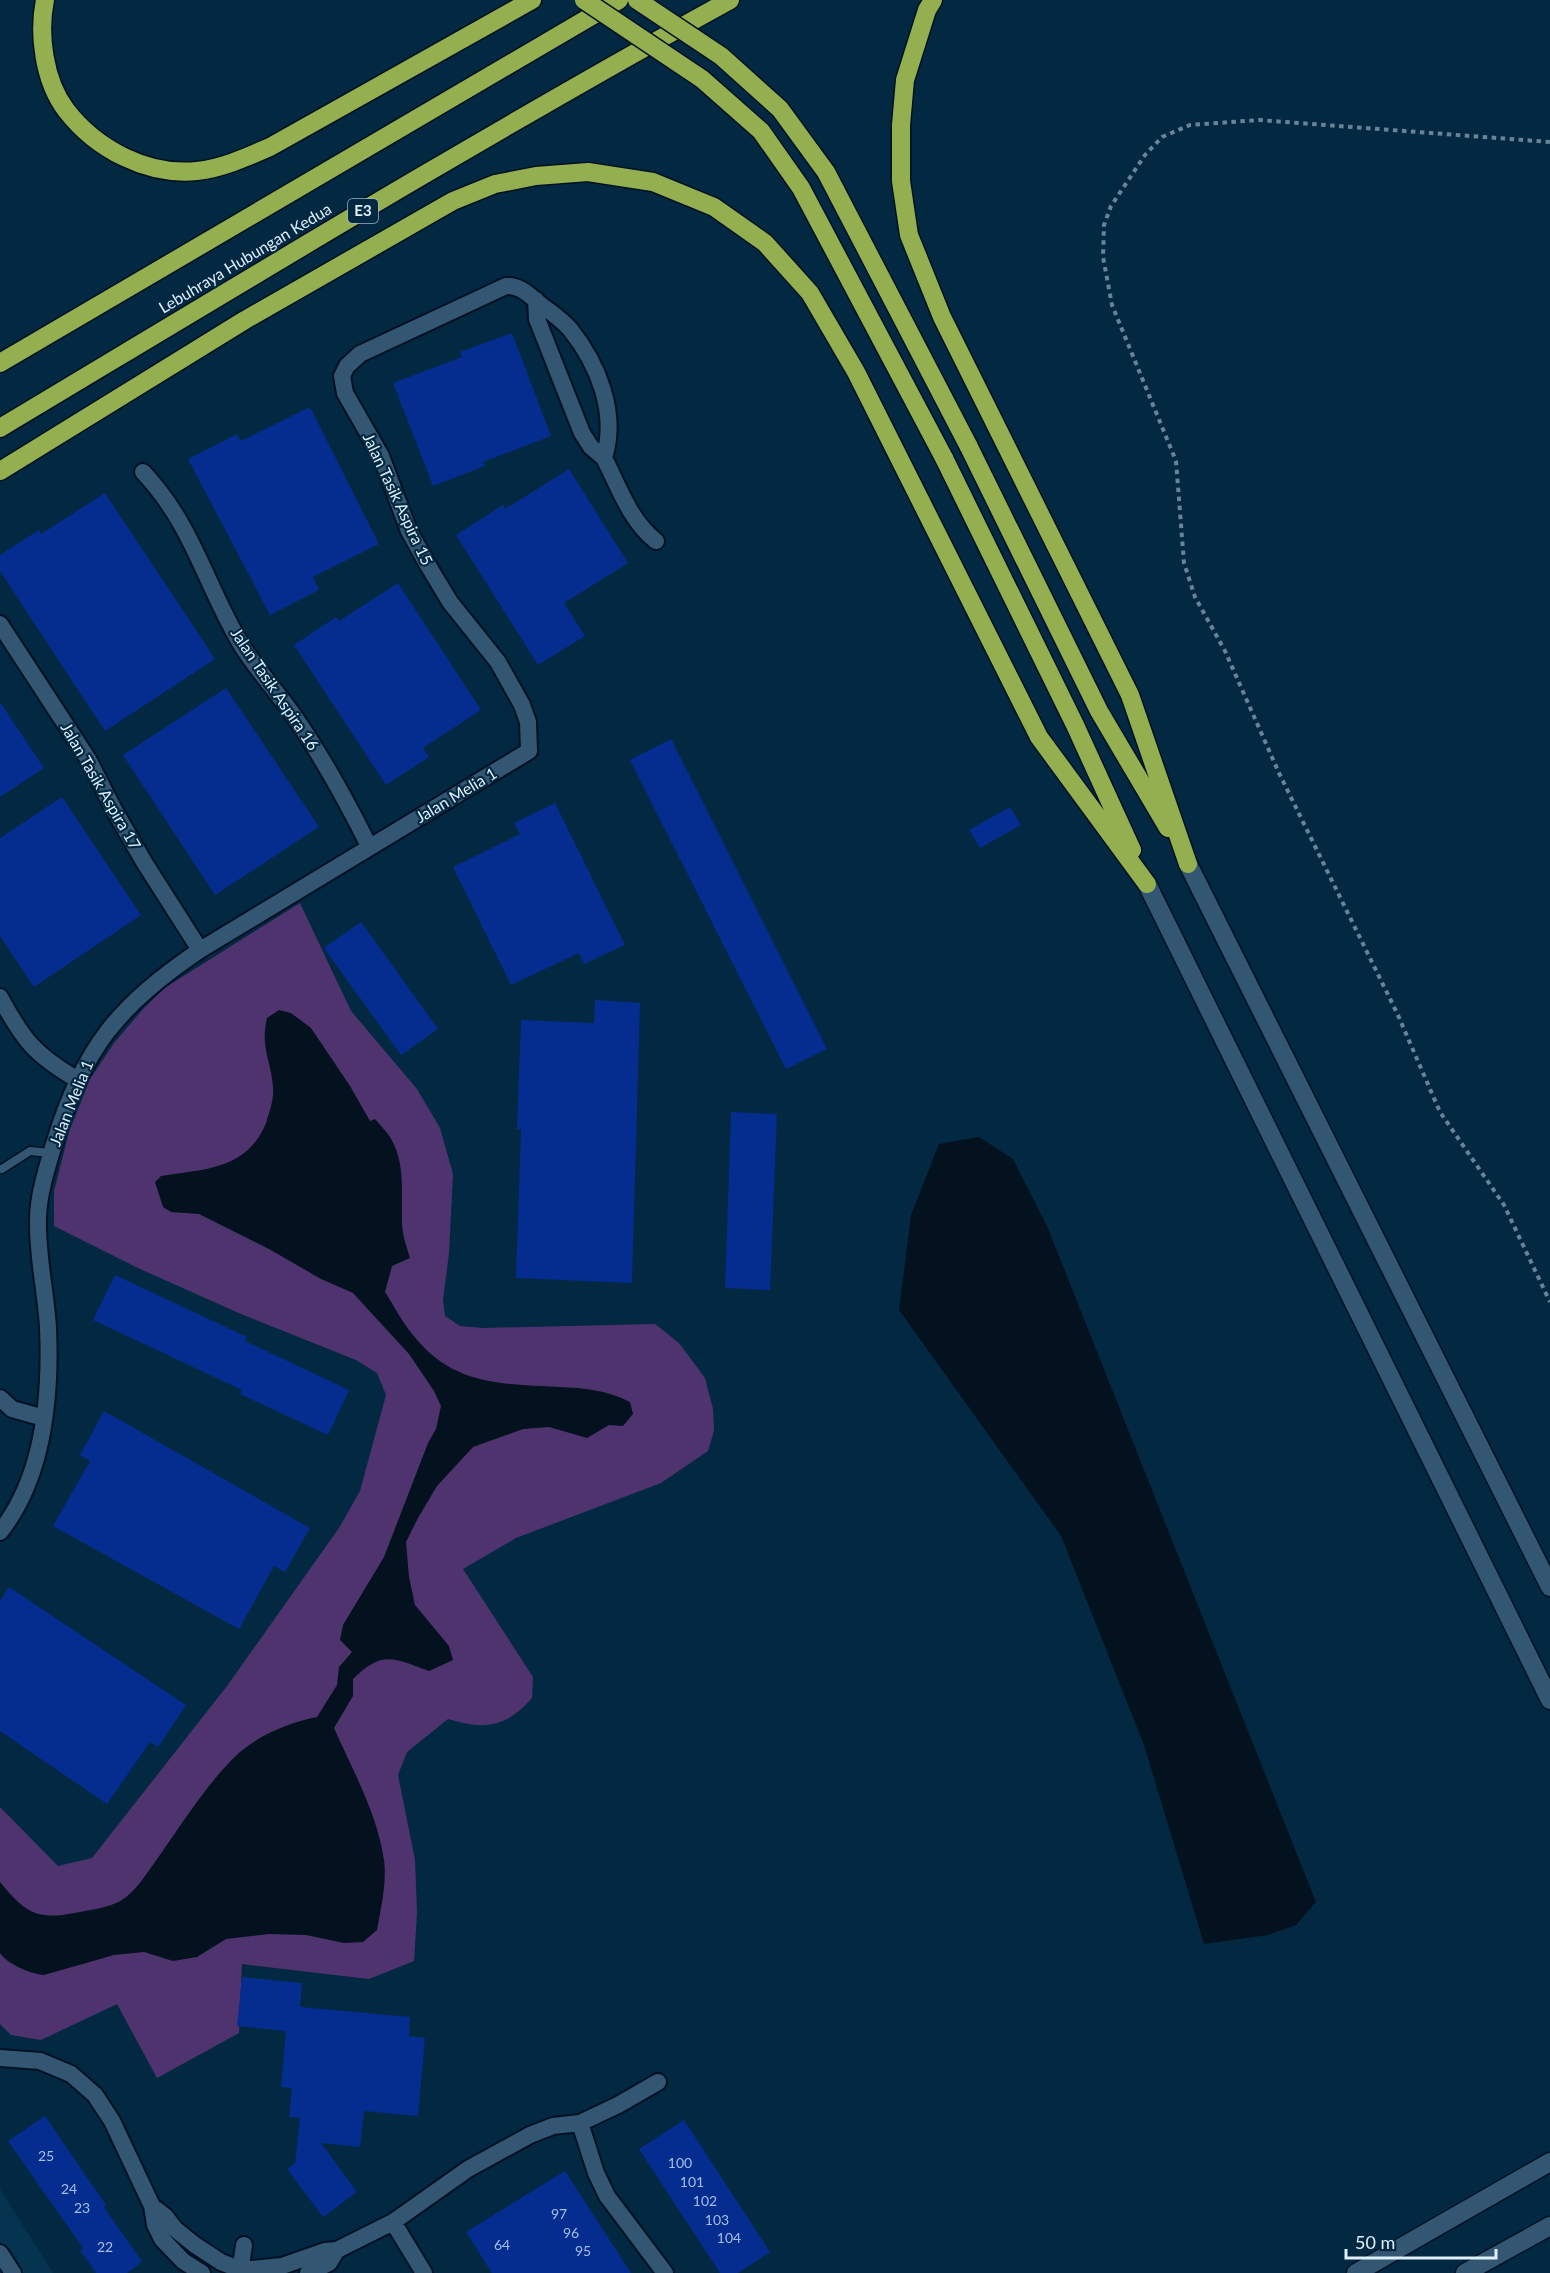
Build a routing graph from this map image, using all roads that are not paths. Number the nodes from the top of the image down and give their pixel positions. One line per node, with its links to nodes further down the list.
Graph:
1 (45, 0): 2 (highway)
2 (532, 0)
3 (584, 0): 19 (highway, bridge)
4 (619, 0): 9 (highway, Lebuhraya Hubungan Kedua)
5 (637, 0): 18 (highway, bridge)
6 (730, 0): 10 (highway, Lebuhraya Hubungan Kedua / E3)
7 (933, 0): 18 (highway)
8 (536, 300): 11 (street); 11 (street); 16 (street, Jalan Tasik Aspira 15)
9 (0, 363)
10 (0, 428)
11 (604, 458): 14 (street)
12 (0, 471): 19 (highway)
13 (143, 472): 17 (street, Jalan Tasik Aspira 16)
14 (656, 541)
15 (0, 624): 20 (street, Jalan Tasik Aspira 17)
16 (529, 751): 17 (street, Jalan Melia 1)
17 (369, 846): 20 (street, Jalan Melia 1)
18 (1188, 864): 28 (street)
19 (1147, 884): 29 (street)
20 (200, 950): 22 (street, Jalan Melia 1)
21 (0, 997): 22 (street)
22 (78, 1080): 23 (street, Jalan Melia 1)
23 (51, 1153): 24 (lane); 26 (street, Jalan Melia 1)
24 (2, 1169)
25 (0, 1398): 26 (street)
26 (44, 1418): 27 (street, Jalan Melia 1)
27 (0, 1532)
28 (1550, 1587)
29 (1550, 1700)
30 (0, 2058): 34 (street)
31 (658, 2082): 32 (street)
32 (580, 2123): 35 (street); 45 (street)
33 (1550, 2162): 46 (street)
34 (152, 2206): 40 (street); 42 (street)
35 (393, 2222): 38 (street); 44 (street)
36 (1550, 2226): 47 (street)
37 (244, 2245): 40 (street)
38 (337, 2250): 40 (street); 43 (street)
39 (0, 2253): 41 (street)
40 (241, 2272)
41 (13, 2273)
42 (202, 2273)
43 (308, 2273)
44 (424, 2273)
45 (665, 2273)
46 (1356, 2273)
47 (1465, 2273)

